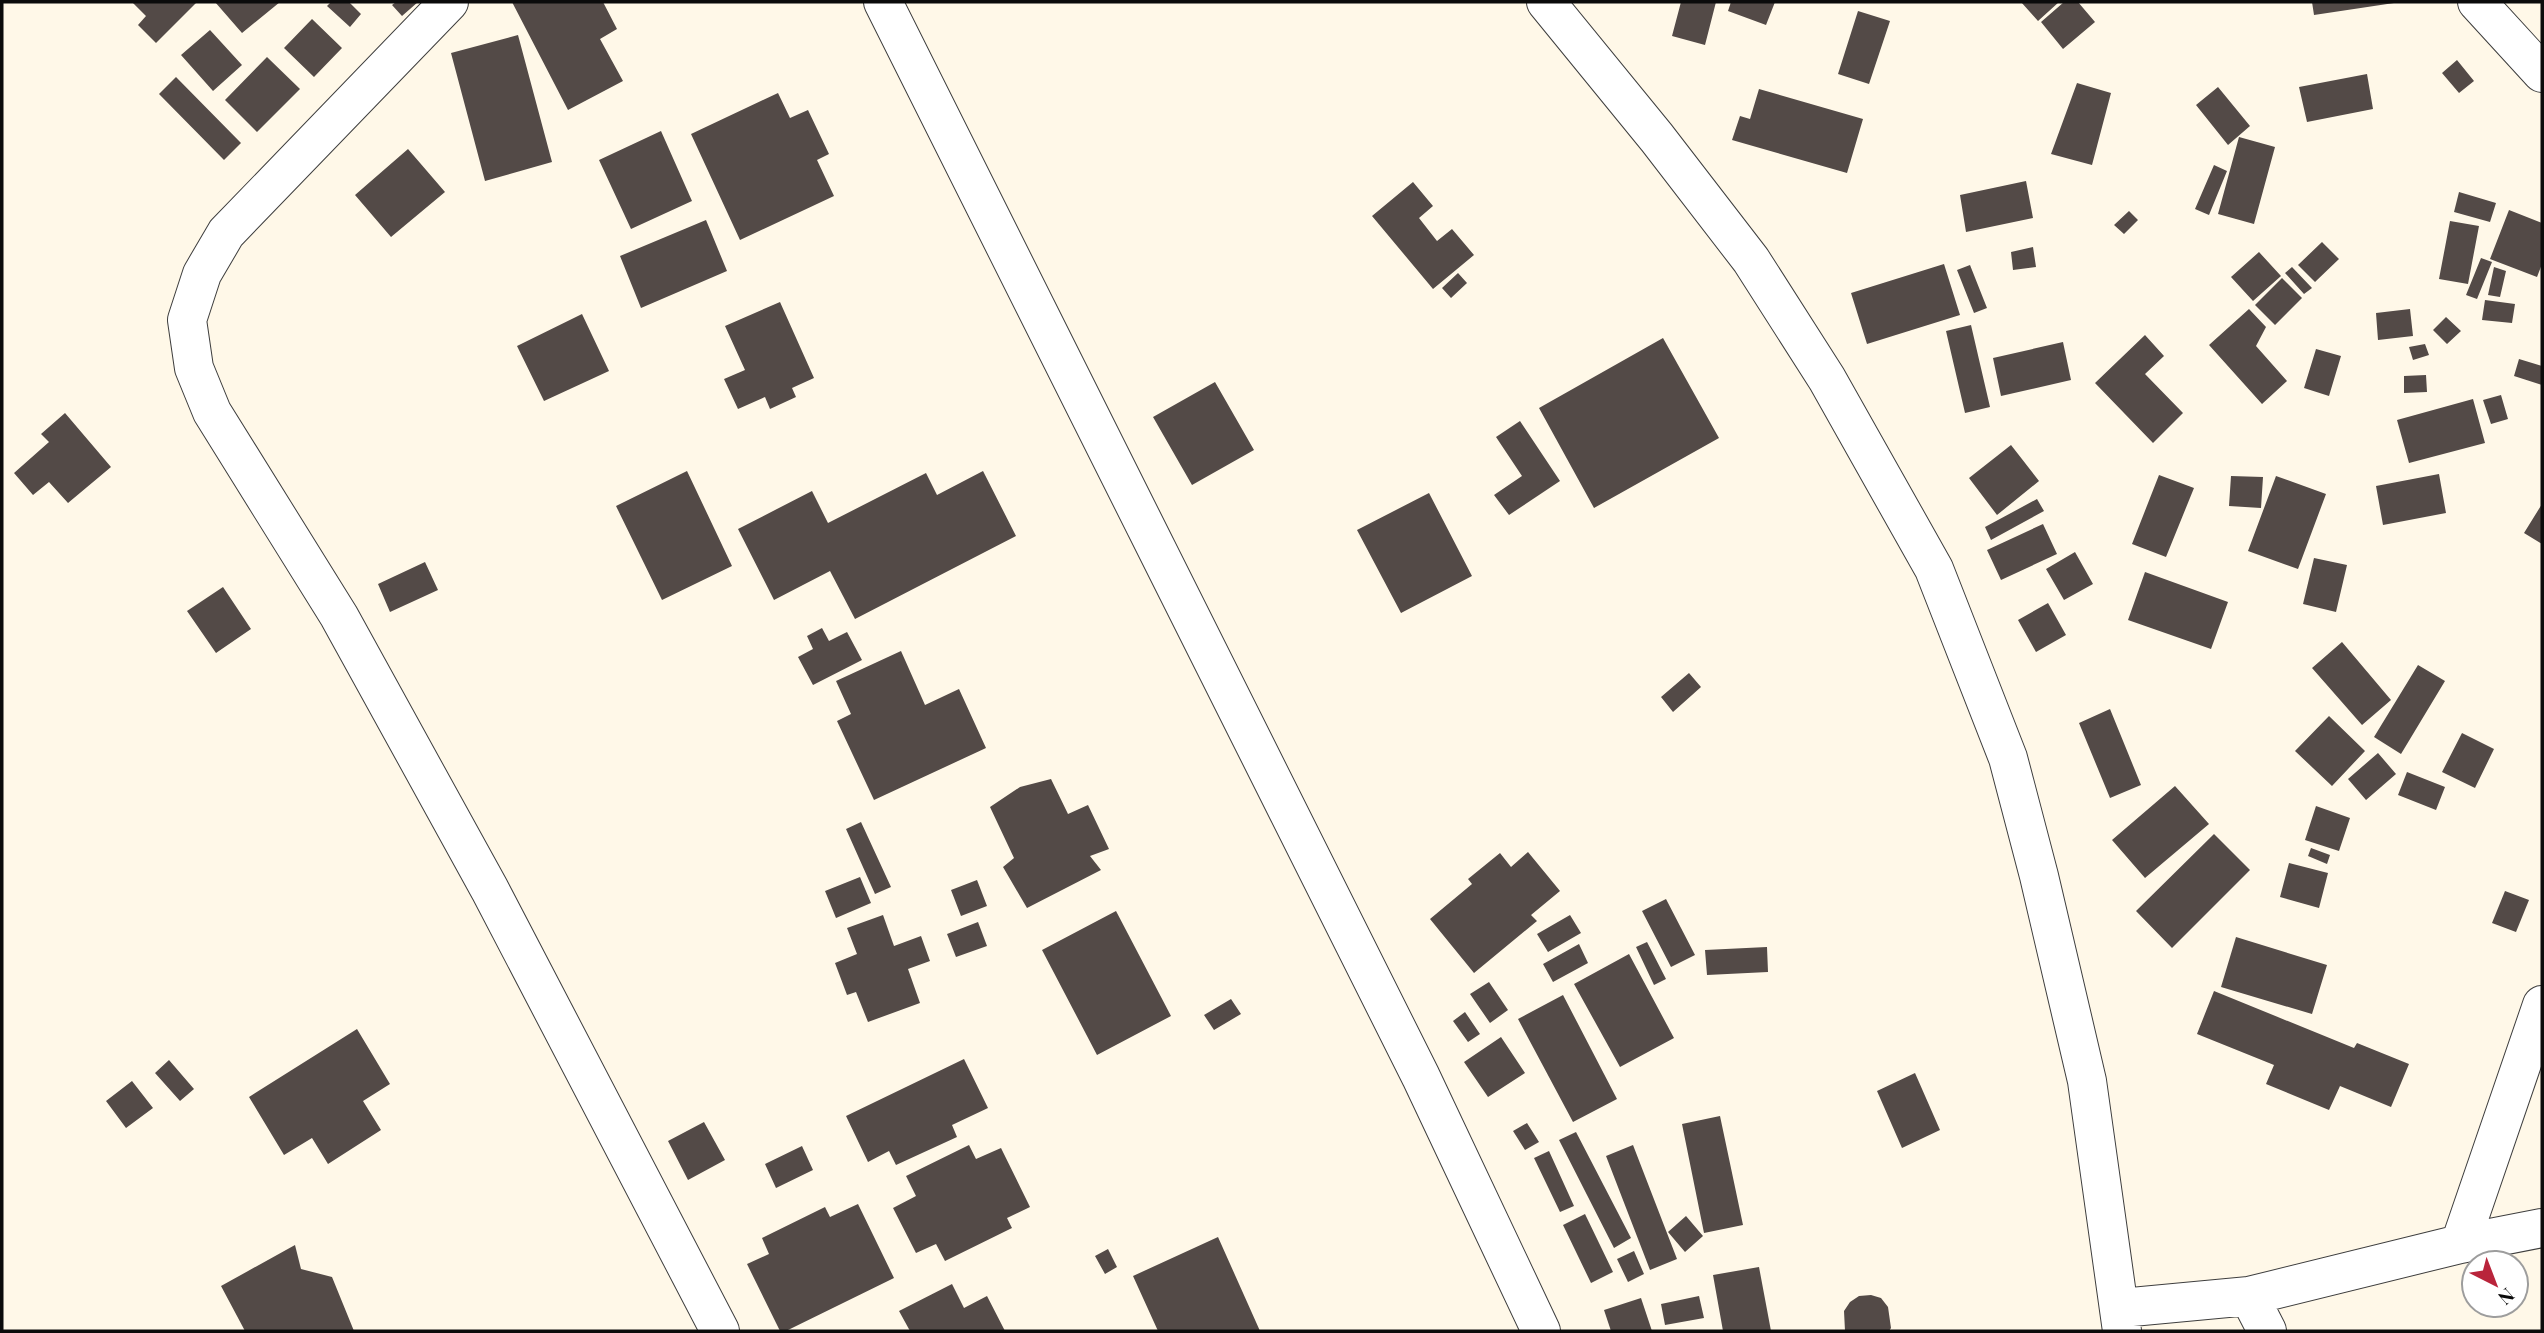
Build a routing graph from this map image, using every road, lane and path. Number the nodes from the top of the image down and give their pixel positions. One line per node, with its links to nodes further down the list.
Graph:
1 (449, 2): 11 (street)
2 (883, 2): 12 (street)
3 (1546, 2): 10 (street)
4 (2477, 2): 5 (street)
5 (2542, 73)
6 (2542, 1005): 8 (street)
7 (2542, 1228): 8 (street)
8 (2460, 1244): 9 (street)
9 (2249, 1296): 10 (street); 13 (street)
10 (2121, 1320)
11 (720, 1331)
12 (1541, 1331)
13 (2267, 1331)

